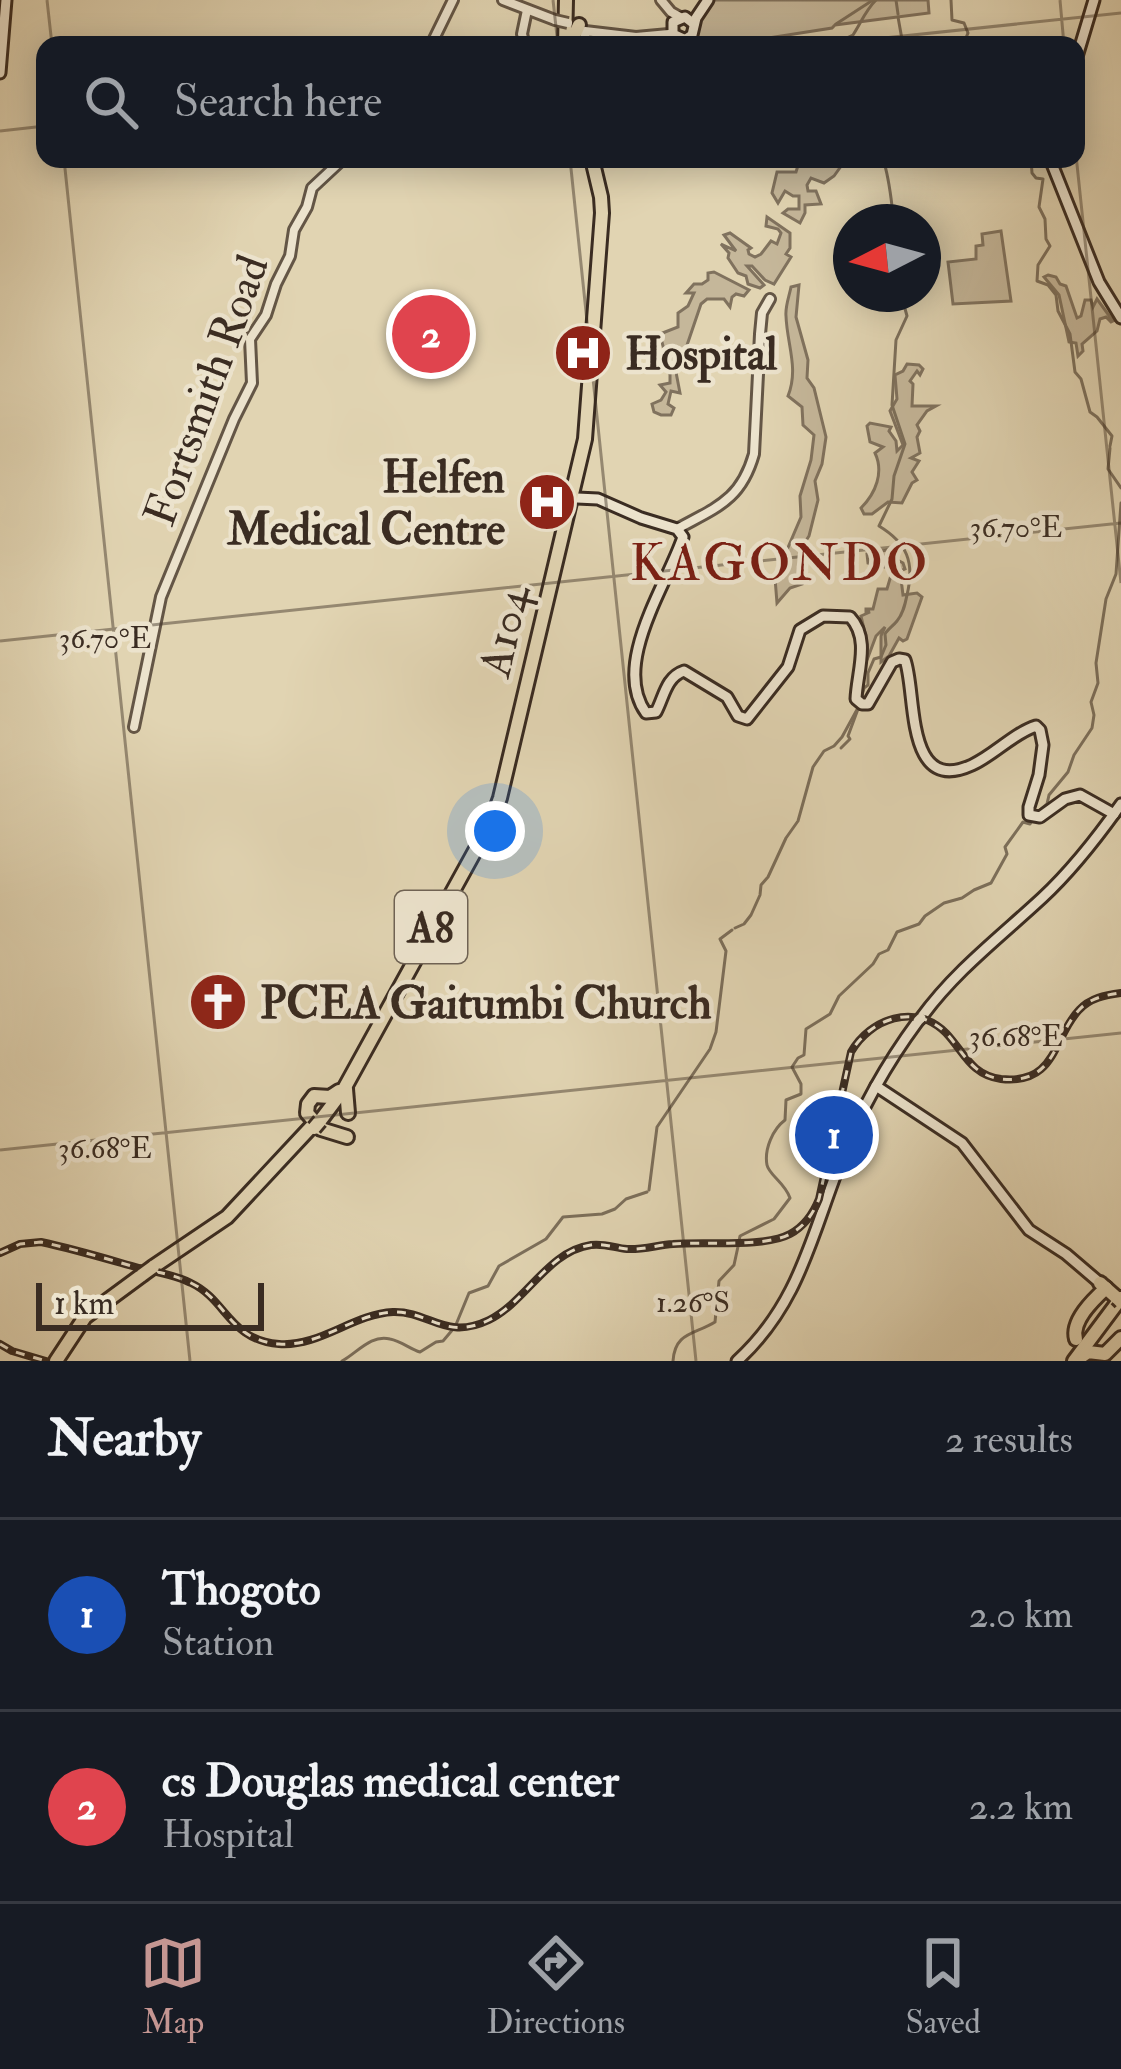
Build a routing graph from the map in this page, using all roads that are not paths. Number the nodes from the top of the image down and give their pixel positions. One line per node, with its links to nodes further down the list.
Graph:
1 (6, 0): 17 (main road)
2 (503, 0): 8 (street)
3 (562, 0): 11 (main road)
4 (662, 0): 10 (street)
5 (1094, 0): 16 (main road)
6 (449, 3): 13 (street)
7 (705, 3): 10 (main road)
8 (529, 11): 9 (street); 11 (street)
9 (524, 26): 11 (street); 14 (street)
10 (677, 30): 12 (street); 12 (street)
11 (561, 34): 12 (street)
12 (643, 34): 15 (street)
13 (434, 36)
14 (523, 36)
15 (585, 36)
16 (1083, 36)
17 (0, 74)
18 (333, 168): 27 (street, Fortsmith Road)
19 (592, 168): 21 (main road, A8)
20 (1054, 168): 23 (main road)
21 (598, 190): 24 (main road, A8); 26 (main road, A8)
22 (770, 299): 25 (street)
23 (1121, 318)
24 (574, 498): 25 (main road); 26 (main road, A8)
25 (677, 529): 29 (main road)
26 (561, 538): 28 (main road, A8)
27 (134, 728)
28 (514, 736): 31 (main road, A8); 33 (main road, A8)
29 (1118, 809): 30 (main road)
30 (877, 1086): 35 (main road); 40 (main road)
31 (339, 1091): 32 (main road); 33 (main road, A8)
32 (319, 1095): 33 (main road); 34 (main road)
33 (326, 1116): 39 (main road, A8)
34 (346, 1137)
35 (1110, 1293): 36 (main road); 36 (main road)
36 (1087, 1338): 38 (main road)
37 (1121, 1338): 38 (main road)
38 (1081, 1358)
39 (57, 1361)
40 (737, 1361)

